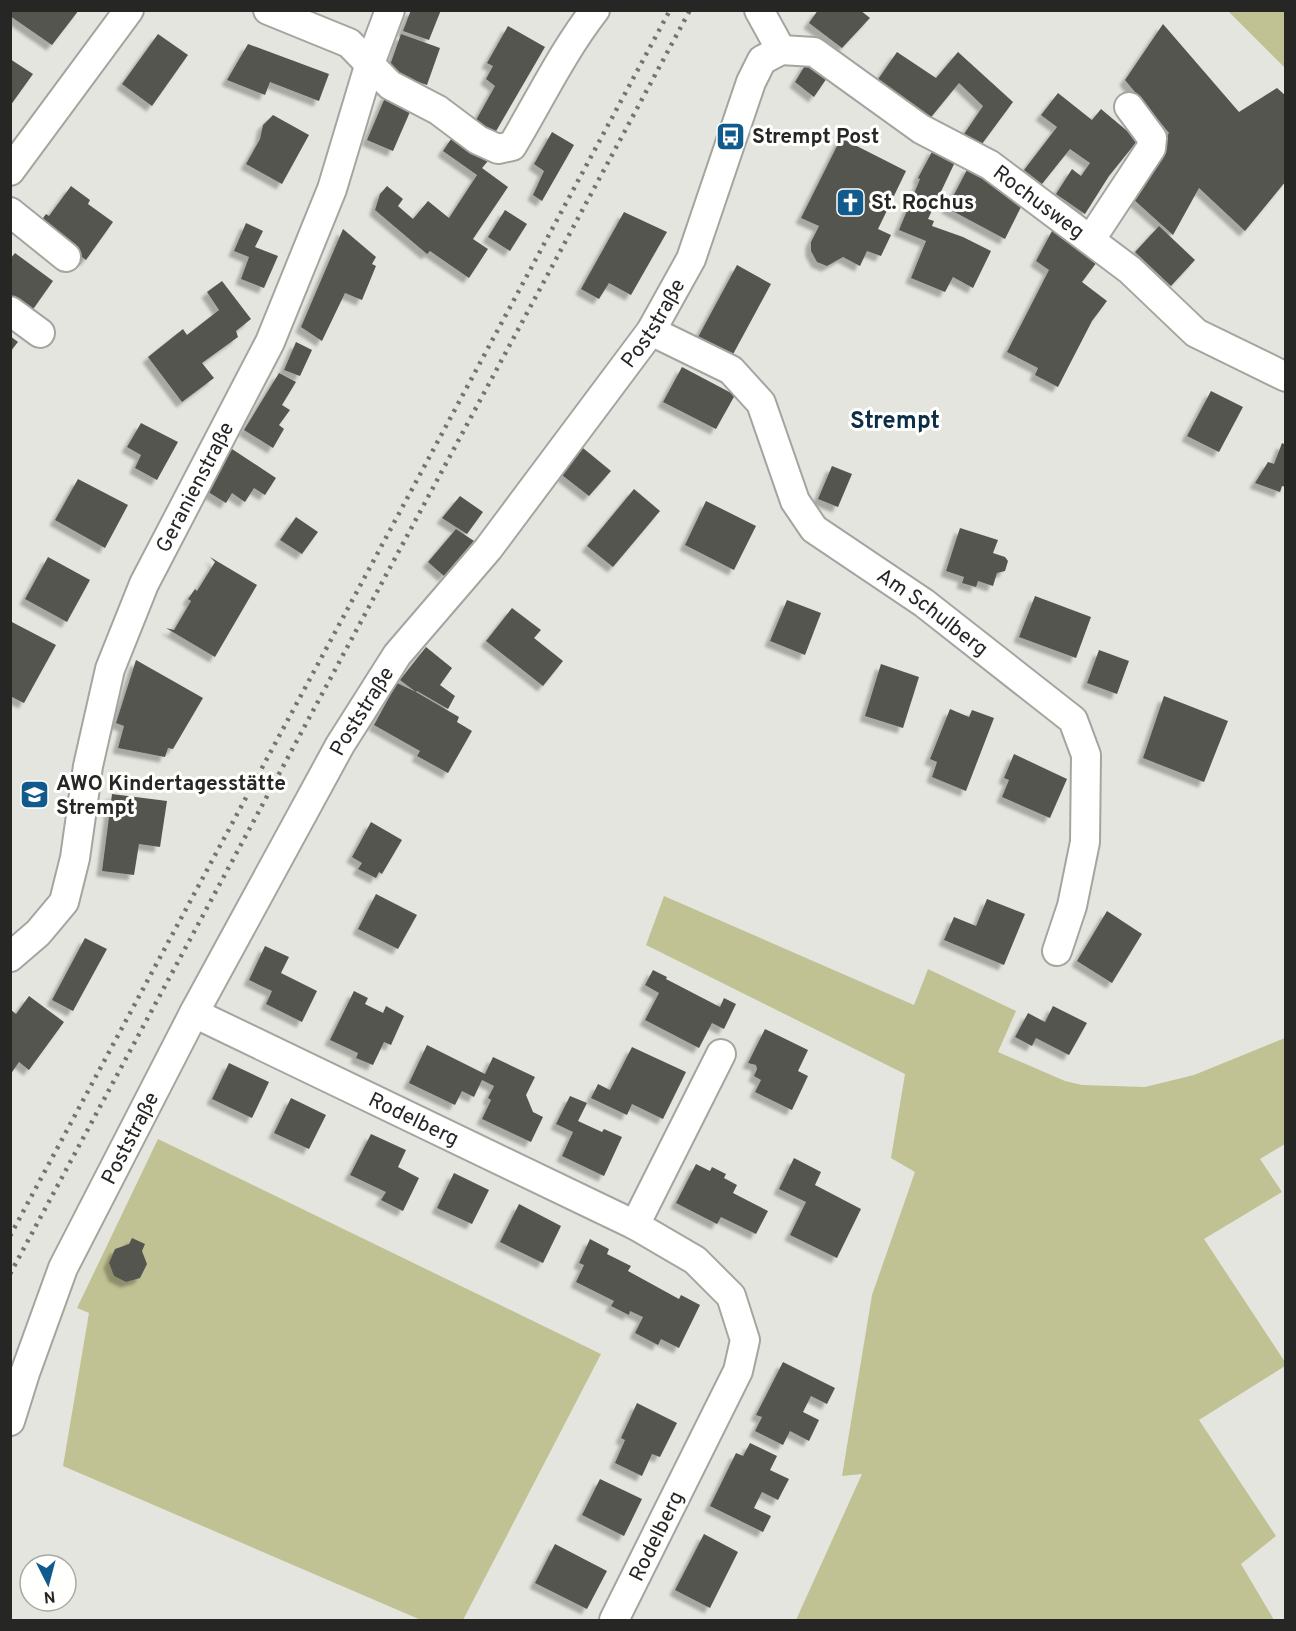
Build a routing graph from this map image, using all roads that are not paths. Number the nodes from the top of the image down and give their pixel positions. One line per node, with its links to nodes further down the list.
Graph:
1 (129, 10): 9 (street)
2 (268, 10): 7 (street)
3 (390, 10): 7 (street, Geranienstraße)
4 (595, 10): 7 (street)
5 (759, 10): 6 (street)
6 (781, 50): 11 (street, Rochusweg); 14 (street, Poststraße)
7 (369, 66): 18 (street, Geranienstraße)
8 (1129, 107): 11 (street)
9 (10, 171)
10 (10, 212): 12 (street)
11 (1091, 239): 16 (street, Rochusweg)
12 (66, 257)
13 (10, 311): 15 (street)
14 (651, 330): 17 (street, Am Schulberg); 19 (street, Poststraße)
15 (40, 333)
16 (1286, 377)
17 (1057, 951)
18 (10, 957)
19 (194, 1013): 21 (street, Rodelberg); 22 (street, Poststraße)
20 (721, 1054): 21 (street)
21 (635, 1225): 23 (street, Rodelberg)
22 (10, 1421)
23 (614, 1620)

